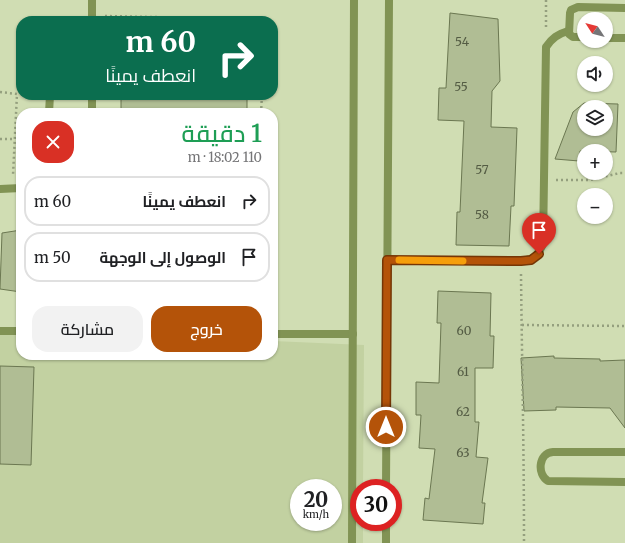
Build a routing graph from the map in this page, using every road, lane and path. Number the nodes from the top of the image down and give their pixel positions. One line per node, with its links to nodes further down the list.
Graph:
1 (92, 0): 6 (street)
2 (354, 0): 29 (street)
3 (389, 0): 22 (street)
4 (546, 0): 11 (path)
5 (625, 8): 7 (street)
6 (92, 16)
7 (568, 31): 8 (street); 11 (street)
8 (577, 37)
9 (613, 38): 10 (street)
10 (625, 38)
11 (546, 48): 19 (street)
12 (0, 92): 13 (path)
13 (16, 94)
14 (16, 125): 16 (path)
15 (0, 139): 16 (path)
16 (15, 140): 17 (path)
17 (16, 164)
18 (625, 173): 19 (path)
19 (544, 180): 23 (street)
20 (0, 189): 21 (street)
21 (16, 189)
22 (387, 260): 23 (street); 31 (street)
23 (521, 261): 24 (path)
24 (522, 325): 25 (path); 36 (path)
25 (625, 326)
26 (0, 331): 27 (street)
27 (16, 331)
28 (278, 334): 29 (street)
29 (353, 334): 34 (street)
30 (625, 452): 32 (street)
31 (386, 479)
32 (625, 482)
33 (386, 531): 35 (street)
34 (352, 543)
35 (386, 543)
36 (524, 543)

